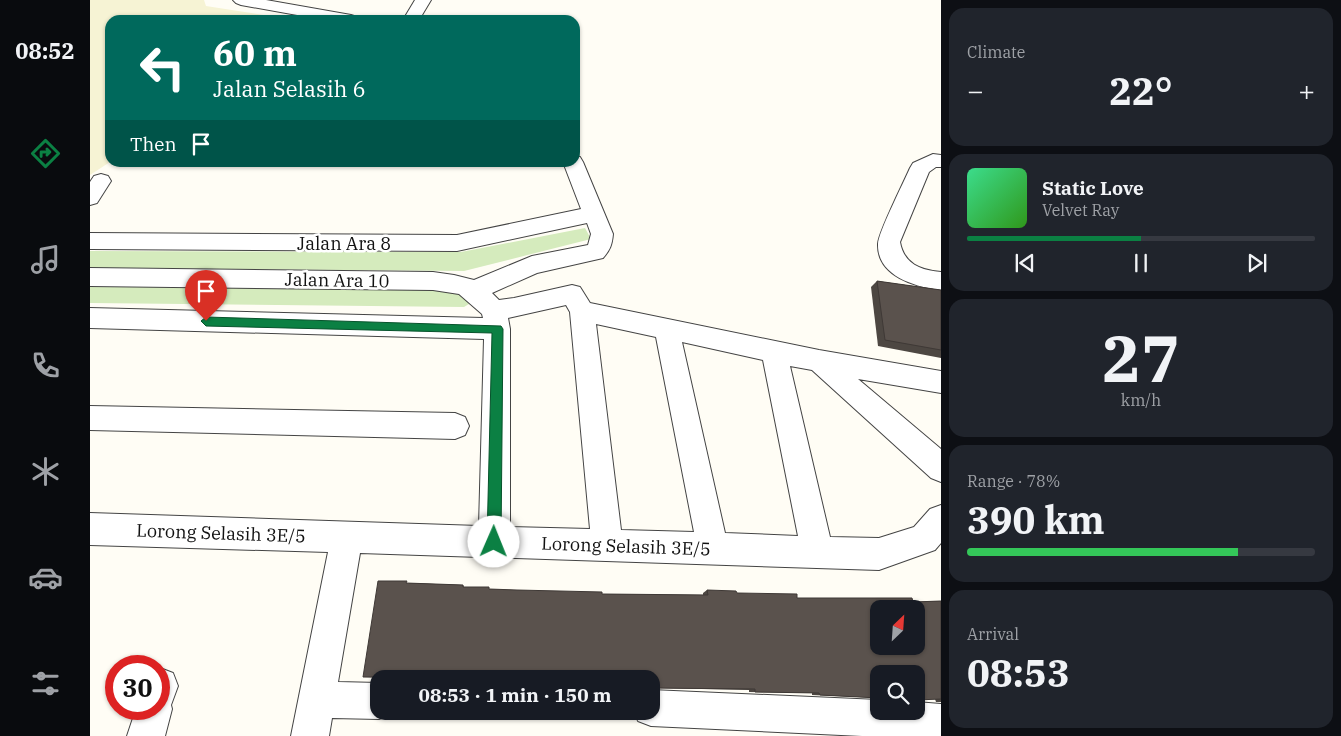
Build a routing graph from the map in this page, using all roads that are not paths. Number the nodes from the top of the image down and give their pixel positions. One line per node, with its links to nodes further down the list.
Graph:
1 (240, 0): 3 (street)
2 (423, 0): 4 (street)
3 (294, 15)
4 (414, 15)
5 (937, 161): 10 (street)
6 (575, 167): 7 (street)
7 (594, 214): 8 (street, Jalan Ara 8); 11 (street)
8 (90, 241)
9 (90, 277): 11 (street, Jalan Ara 10)
10 (941, 281)
11 (474, 290): 14 (street, Jalan Ara 10)
12 (577, 302): 14 (street); 15 (street); 26 (street)
13 (90, 318): 14 (street)
14 (496, 320): 25 (street)
15 (667, 330): 16 (street); 27 (street)
16 (774, 352): 17 (street); 28 (street)
17 (819, 361): 18 (street); 21 (street)
18 (941, 382)
19 (90, 418): 20 (street)
20 (455, 426)
21 (941, 468)
22 (941, 520): 28 (street, Lorong Selasih 3E/5)
23 (90, 530): 24 (street, Lorong Selasih 3E/5)
24 (347, 537): 25 (street, Lorong Selasih 3E/5); 29 (street)
25 (494, 542): 26 (street, Lorong Selasih 3E/5)
26 (607, 545): 27 (street, Lorong Selasih 3E/5)
27 (712, 549): 28 (street, Lorong Selasih 3E/5)
28 (817, 552)
29 (317, 699): 30 (street); 35 (street)
30 (370, 701)
31 (660, 708): 33 (street)
32 (151, 720): 34 (street)
33 (941, 722)
34 (146, 736)
35 (310, 736)

